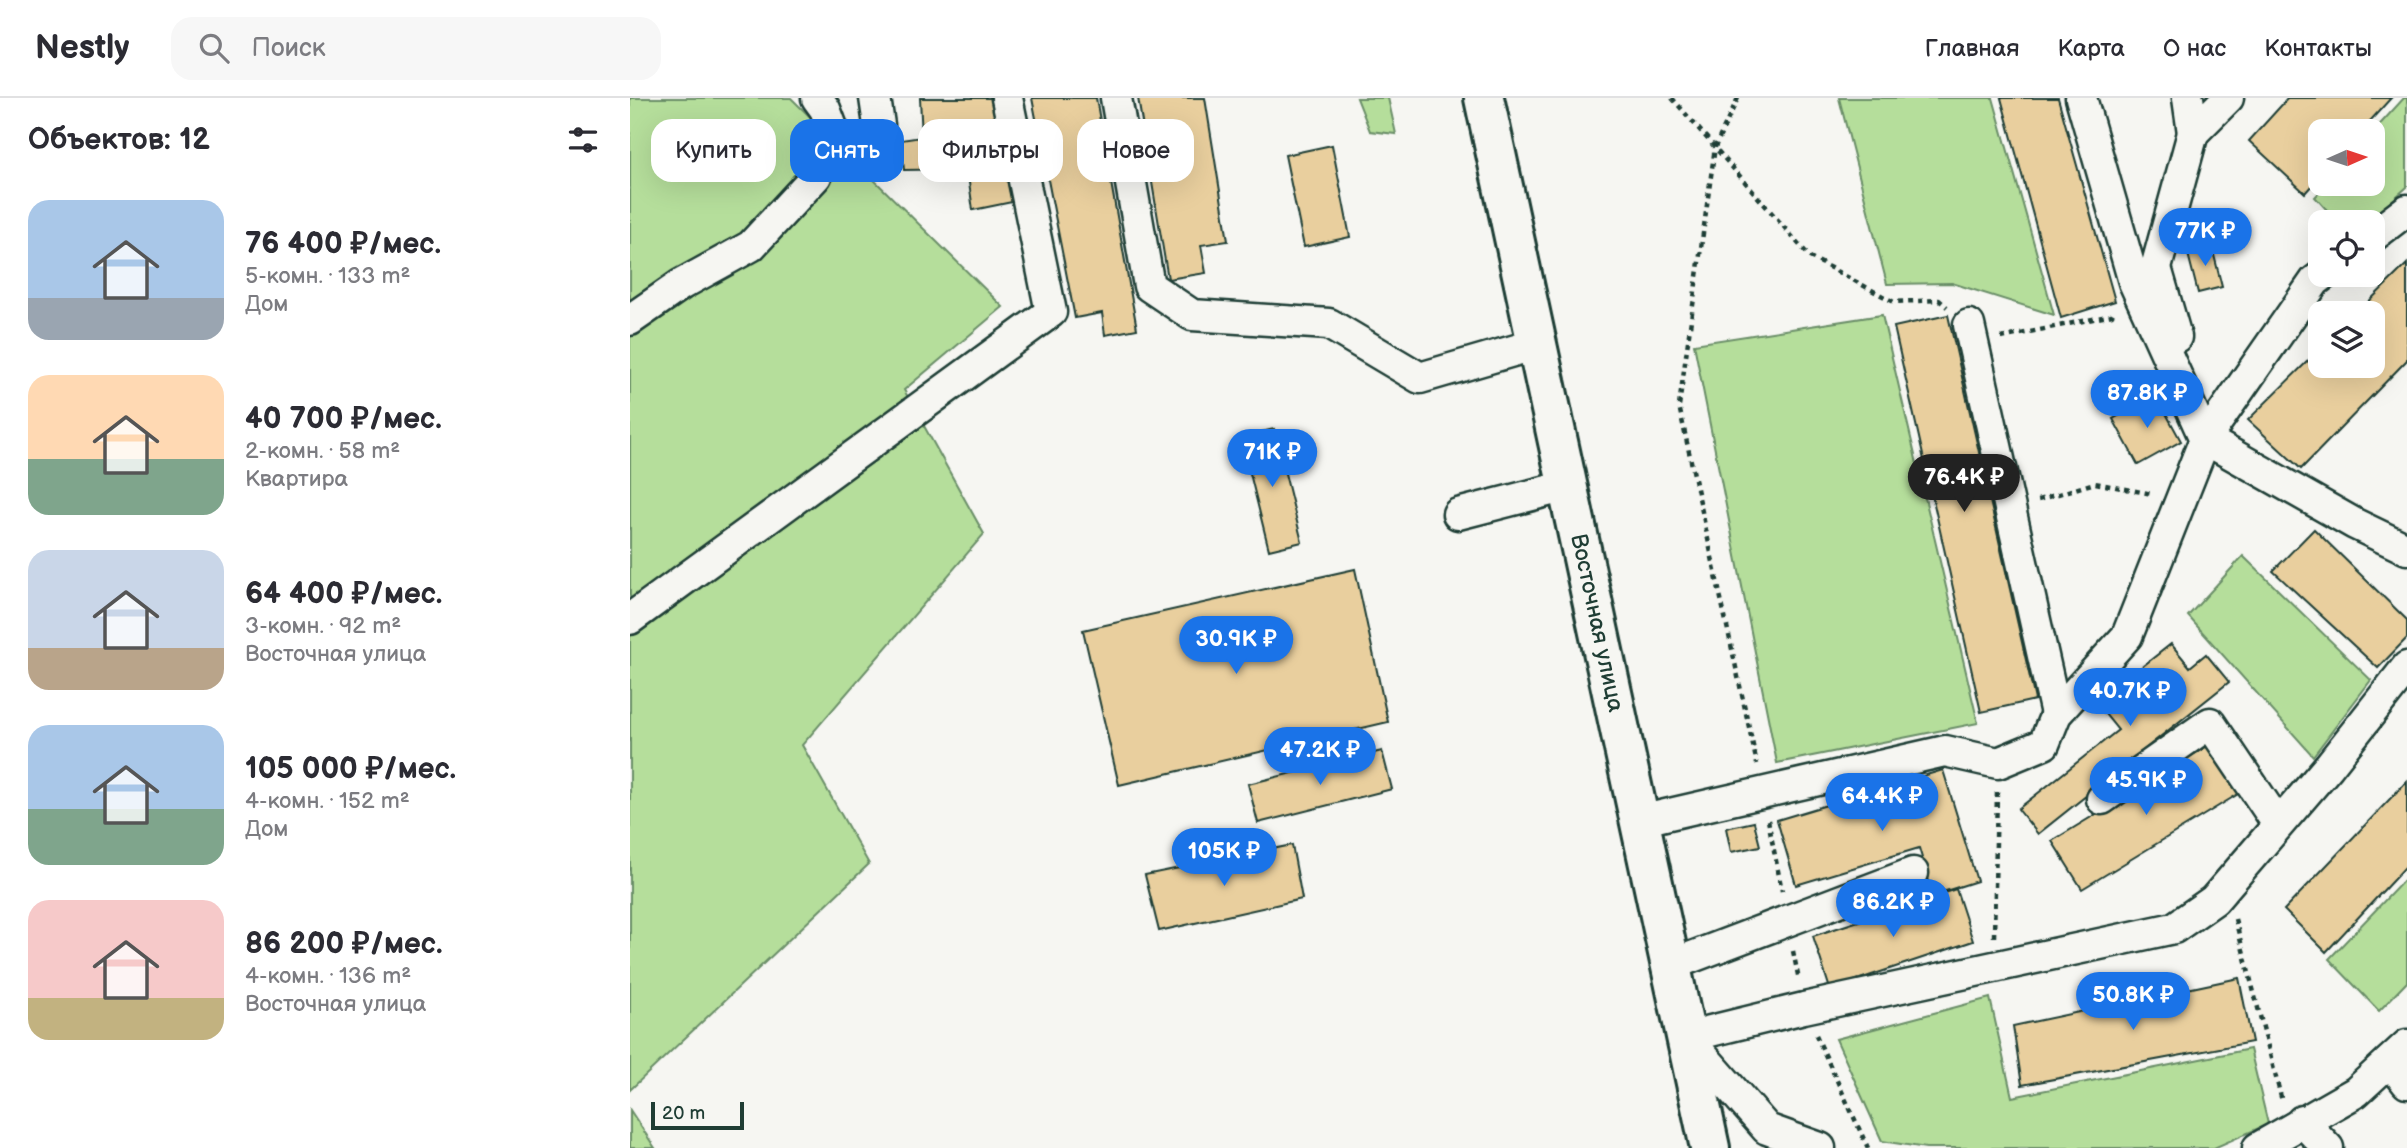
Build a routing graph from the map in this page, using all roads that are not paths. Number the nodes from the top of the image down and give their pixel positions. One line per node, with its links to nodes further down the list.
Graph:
1 (817, 98): 12 (lane)
2 (1007, 98): 19 (lane)
3 (1116, 98): 14 (lane)
4 (1483, 98): 14 (main road, Восточная улица)
5 (2081, 98): 15 (lane)
6 (2188, 98): 8 (lane)
7 (2228, 98): 8 (lane)
8 (2193, 133): 15 (lane)
9 (2407, 210): 10 (lane)
10 (2385, 227)
11 (2311, 287): 15 (lane)
12 (630, 320)
13 (1972, 334): 21 (lane)
14 (1537, 344): 16 (main road, Восточная улица)
15 (2205, 439): 18 (lane); 21 (lane)
16 (1567, 485): 17 (lane); 23 (main road, Восточная улица)
17 (1458, 514)
18 (2407, 550)
19 (630, 619)
20 (2407, 667): 24 (lane)
21 (2056, 714): 23 (lane)
22 (2102, 799): 24 (lane)
23 (1640, 821): 26 (main road, Восточная улица)
24 (2278, 824): 27 (lane)
25 (1913, 873): 26 (lane)
26 (1671, 965): 27 (main road, Восточная улица)
27 (1686, 1037): 30 (main road, Восточная улица); 31 (lane)
28 (2401, 1063): 29 (lane)
29 (2296, 1125): 32 (lane); 33 (lane)
30 (1710, 1148)
31 (1819, 1148)
32 (2259, 1148)
33 (2328, 1148)

